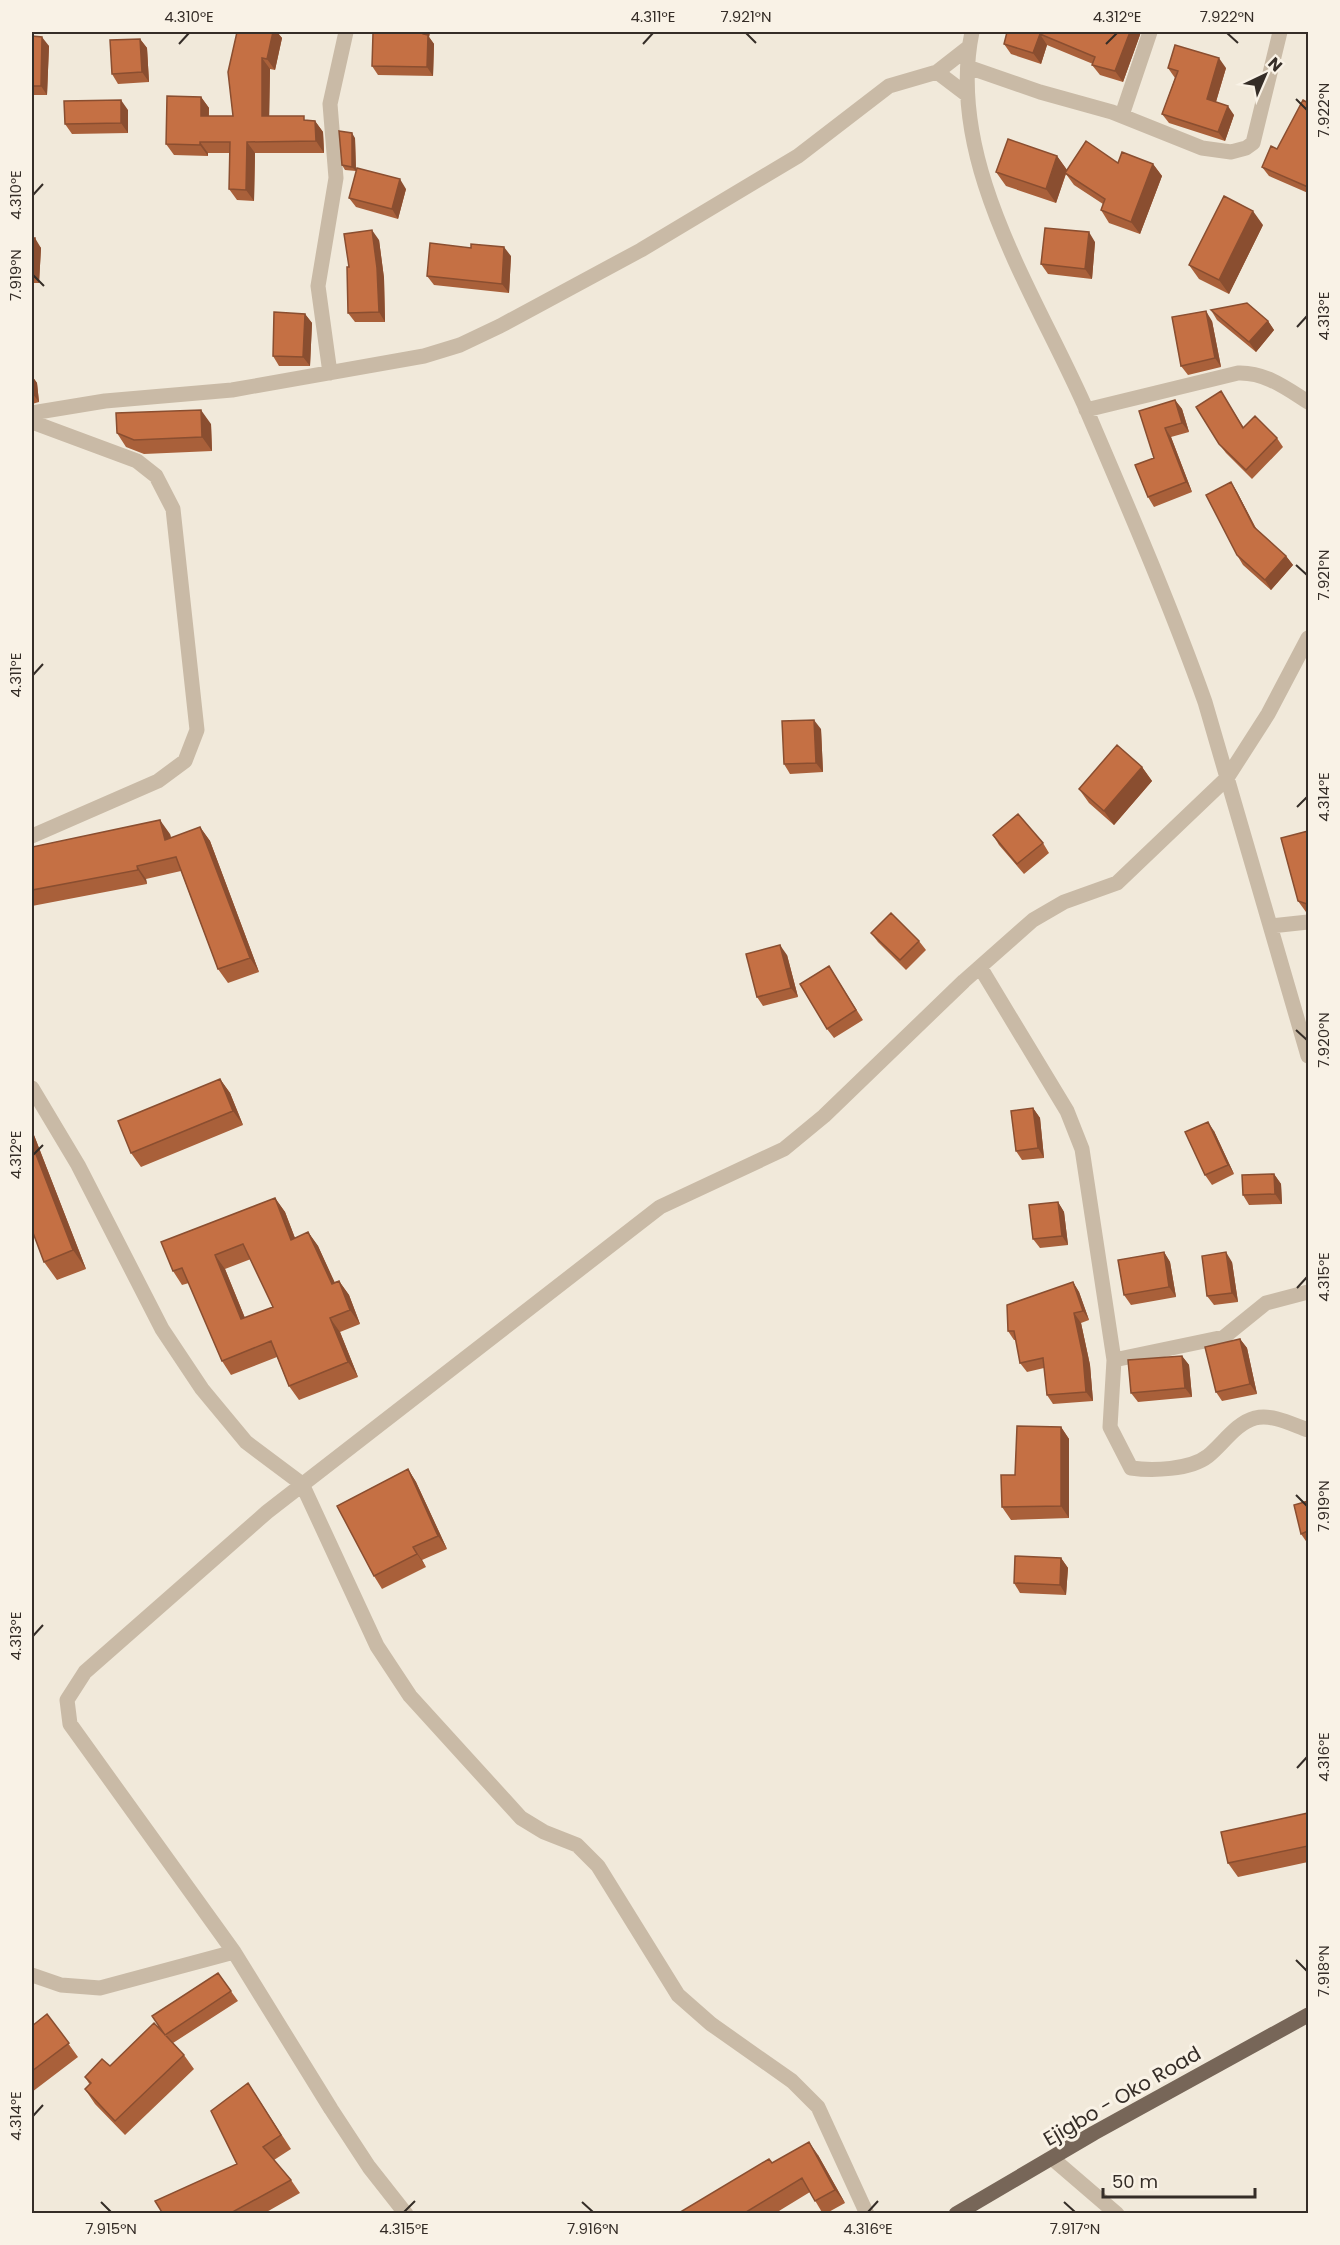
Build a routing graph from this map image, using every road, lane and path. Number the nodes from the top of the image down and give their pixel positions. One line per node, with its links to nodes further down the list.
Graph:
1 (346, 32): 9 (street)
2 (1150, 32): 8 (street)
3 (1280, 32): 8 (street)
4 (971, 39): 5 (street); 6 (street)
5 (968, 67): 7 (street); 8 (street)
6 (937, 72): 7 (street); 9 (street)
7 (966, 94): 11 (street)
8 (1122, 116)
9 (330, 373): 12 (street)
10 (1308, 402): 11 (street)
11 (1086, 410): 15 (street)
12 (32, 413)
13 (32, 422): 16 (street)
14 (1308, 638): 15 (street)
15 (1227, 778): 18 (street); 19 (street)
16 (32, 836)
17 (1308, 922): 18 (street)
18 (1271, 926): 20 (street)
19 (980, 967): 23 (street); 25 (street)
20 (1308, 1056)
21 (32, 1088): 25 (street)
22 (1308, 1292): 23 (street)
23 (1114, 1360): 24 (street)
24 (1308, 1430)
25 (302, 1484): 26 (street); 31 (street)
26 (234, 1952): 27 (street); 30 (street)
27 (32, 1975)
28 (1308, 2015): 29 (main road, Ejigbo - Oko Road)
29 (1053, 2159): 32 (main road, Ejigbo - Oko Road); 33 (street)
30 (406, 2214)
31 (867, 2214)
32 (956, 2214)
33 (1117, 2214)

